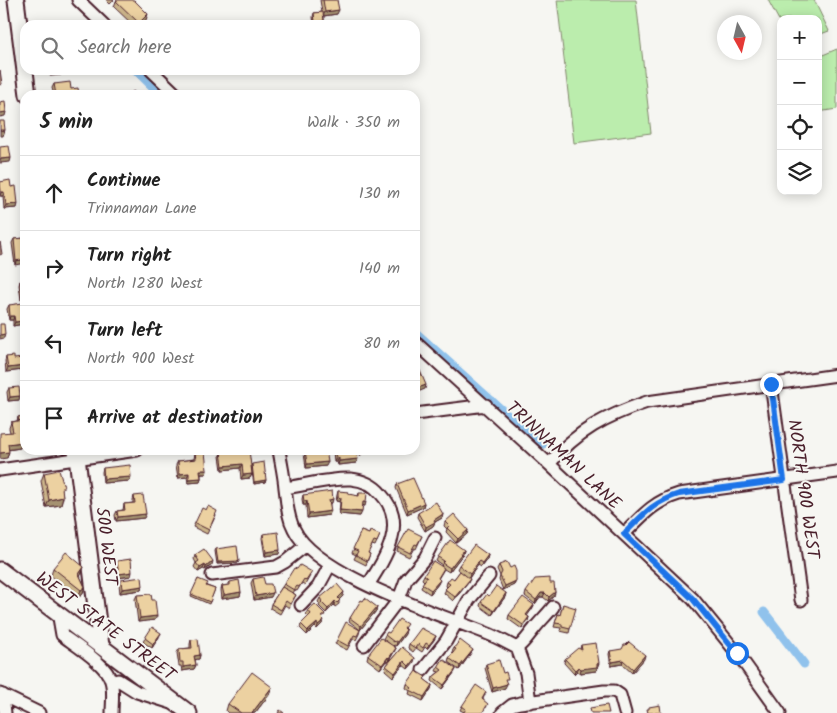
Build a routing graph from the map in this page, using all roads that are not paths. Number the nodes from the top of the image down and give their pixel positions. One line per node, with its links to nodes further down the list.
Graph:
1 (16, 0): 4 (main road)
2 (78, 0): 3 (street)
3 (99, 20)
4 (20, 32)
5 (25, 75): 7 (main road)
6 (156, 75): 8 (street)
7 (27, 90)
8 (172, 90)
9 (420, 346): 12 (street, TRINNAMAN LANE)
10 (837, 375): 11 (street)
11 (771, 384): 17 (street); 20 (street, NORTH 900 WEST)
12 (486, 405): 13 (street); 17 (street, TRINNAMAN LANE)
13 (420, 413)
14 (72, 455): 18 (street)
15 (77, 455): 37 (main road, 500 WEST)
16 (280, 455): 21 (street)
17 (549, 464): 22 (street, TRINNAMAN LANE)
18 (0, 470)
19 (837, 472): 20 (street)
20 (784, 480): 22 (street); 31 (street, NORTH 900 WEST)
21 (285, 488): 24 (street); 29 (street)
22 (624, 534): 49 (street, TRINNAMAN LANE)
23 (435, 538): 30 (street)
24 (305, 546): 25 (street); 27 (street)
25 (330, 565): 29 (street); 32 (street)
26 (0, 570): 34 (main road, WEST STATE STREET)
27 (212, 576)
28 (489, 576): 35 (street)
29 (368, 585): 30 (street)
30 (399, 599): 35 (street); 36 (street)
31 (801, 600)
32 (301, 605)
33 (553, 607): 38 (street)
34 (58, 612): 37 (main road, WEST STATE STREET); 40 (street)
35 (457, 622): 38 (street); 39 (street)
36 (364, 645)
37 (101, 646): 43 (main road, WEST STATE STREET)
38 (517, 648): 42 (street)
39 (423, 670)
40 (112, 682): 43 (street); 47 (street)
41 (2, 694): 45 (street); 46 (street)
42 (530, 702): 44 (street); 48 (street)
43 (184, 709)
44 (503, 712)
45 (5, 713)
46 (39, 713)
47 (112, 713)
48 (626, 713)
49 (780, 713)

